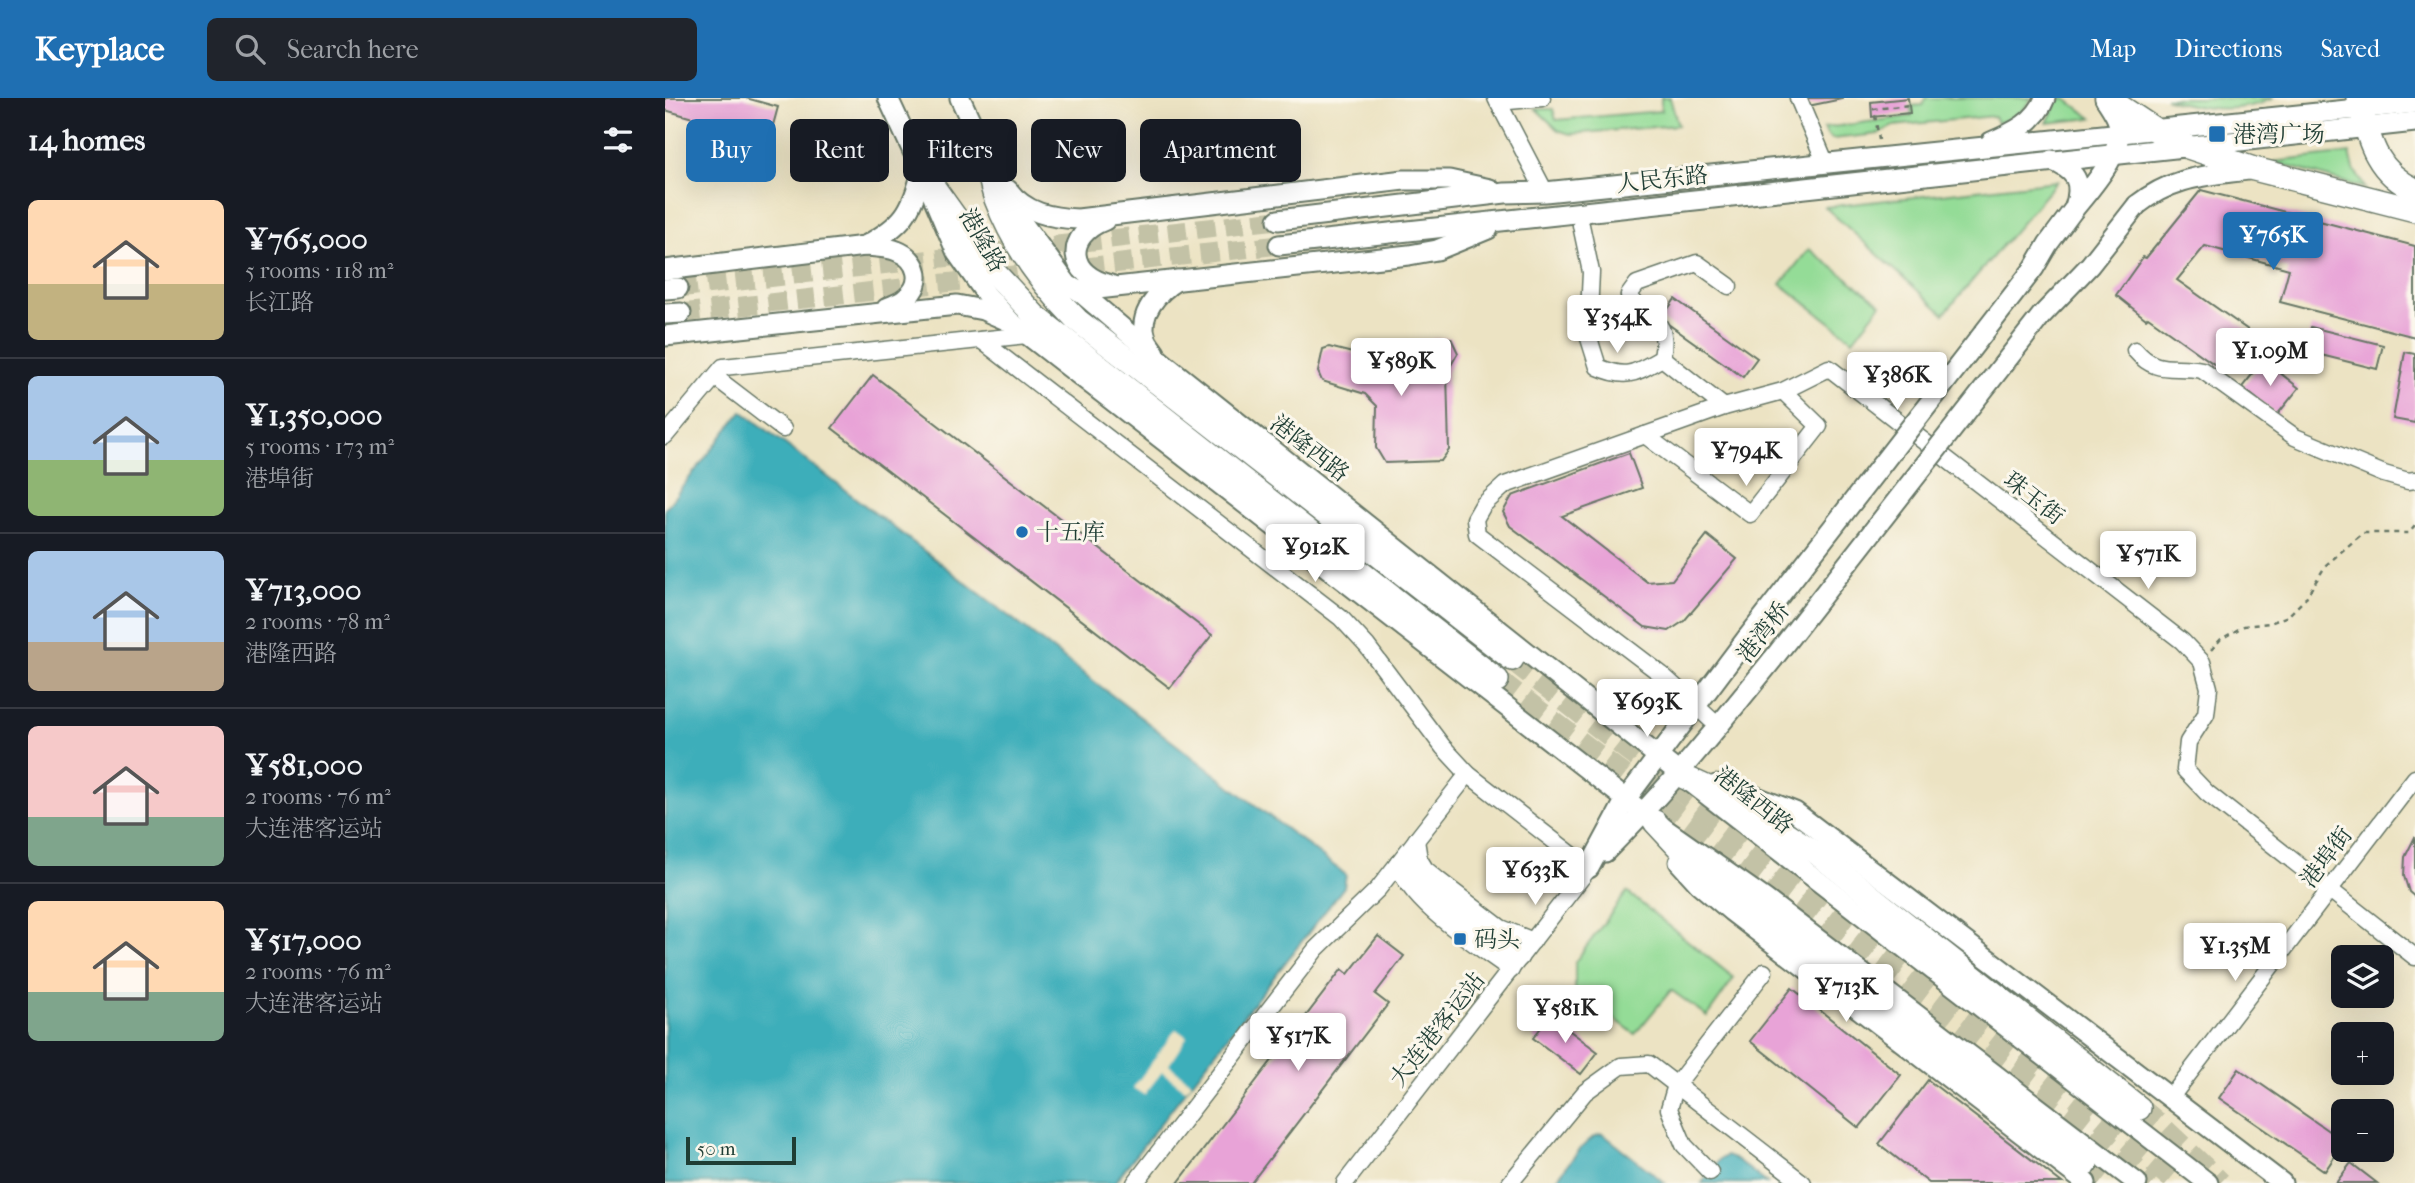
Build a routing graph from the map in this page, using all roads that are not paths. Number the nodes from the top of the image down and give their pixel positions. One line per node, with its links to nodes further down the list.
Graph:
1 (888, 98): 11 (main road, 港隆路)
2 (960, 98): 10 (main road, 港隆路)
3 (1542, 98): 7 (street)
4 (1798, 98): 18 (street)
5 (2045, 98): 15 (main road)
6 (2106, 98): 12 (highway); 13 (main road)
7 (1497, 100): 28 (street)
8 (2366, 108): 9 (main road); 9 (main road); 12 (main road, 人民东路); 14 (main road, 人民东路); 26 (highway)
9 (2408, 114)
10 (969, 119)
11 (903, 130)
12 (2157, 131): 13 (main road, 人民东路); 14 (highway)
13 (2120, 135): 15 (main road, 人民东路); 16 (main road, 港湾桥)
14 (2188, 147): 16 (main road, 人民东路); 19 (highway)
15 (1975, 149): 18 (main road, 人民东路)
16 (2113, 154): 17 (main road, 人民东路); 29 (main road, 港湾桥)
17 (2051, 160): 29 (main road); 33 (main road, 人民东路)
18 (1826, 164): 28 (main road, 人民东路)
19 (2254, 169): 30 (highway); 60 (main road, 港湾桥, bridge)
20 (915, 182): 36 (main road)
21 (927, 182): 43 (main road, 港隆路)
22 (932, 182): 44 (highway)
23 (991, 182): 57 (highway)
24 (998, 182): 41 (main road, 港隆路)
25 (1003, 182): 31 (main road)
26 (2415, 190)
27 (1505, 192): 28 (main road, 人民东路); 31 (main road); 32 (main road, 人民东路)
28 (1545, 192)
29 (2074, 209): 59 (main road, 港湾桥, bridge)
30 (2415, 210)
31 (1124, 213): 39 (main road)
32 (1278, 220)
33 (1502, 222): 35 (main road, 人民东路); 38 (main road)
34 (1581, 225): 48 (street)
35 (1279, 245)
36 (865, 246): 37 (main road); 42 (main road)
37 (665, 270)
38 (1178, 280): 39 (main road); 49 (main road)
39 (1119, 286): 41 (main road)
40 (1729, 286): 48 (street)
41 (1079, 291): 49 (main road, 港隆西路)
42 (873, 313): 43 (main road); 45 (main road)
43 (1011, 322): 44 (main road)
44 (1031, 325): 46 (street); 58 (highway); 65 (main road)
45 (665, 337)
46 (981, 340): 50 (street); 62 (street)
47 (2135, 350): 56 (street)
48 (1662, 358): 52 (street)
49 (1162, 362): 61 (main road, 港隆西路)
50 (715, 377): 53 (street); 55 (street)
51 (1783, 391): 52 (street); 54 (street); 69 (street, 珠玉街)
52 (1724, 407): 54 (street)
53 (783, 429)
54 (1645, 435): 59 (street)
55 (665, 436)
56 (2415, 480)
57 (1512, 659)
58 (1497, 680)
59 (1695, 707): 60 (street); 61 (main road, 港湾桥)
60 (1719, 727): 63 (main road, 港湾桥)
61 (1659, 757): 63 (main road, 港隆西路); 65 (main road, 港湾桥)
62 (1468, 774): 67 (street); 68 (street)
63 (1681, 774): 66 (main road, 港湾桥); 75 (main road); 76 (highway); 84 (main road, 港隆西路)
64 (2415, 778): 69 (street, 港埠街)
65 (1626, 799): 66 (main road); 68 (main road, 港湾桥)
66 (1649, 818): 68 (main road, 港湾桥); 78 (highway); 83 (main road)
67 (1407, 851): 70 (street); 72 (street); 79 (street)
68 (1589, 868): 70 (street, 大连港客运站)
69 (2329, 891): 71 (street); 75 (street, 港埠街)
70 (1533, 941): 72 (street, 大连港客运站)
71 (2415, 957)
72 (1516, 964): 80 (street, 大连港客运站)
73 (1764, 972): 74 (street)
74 (1676, 1084): 77 (street); 81 (street); 82 (street)
75 (2171, 1097): 85 (main road)
76 (2139, 1108)
77 (1710, 1172)
78 (2086, 1173)
79 (1135, 1183)
80 (1345, 1183)
81 (1510, 1183)
82 (1803, 1183)
83 (2137, 1183)
84 (2208, 1183)
85 (2281, 1183)

